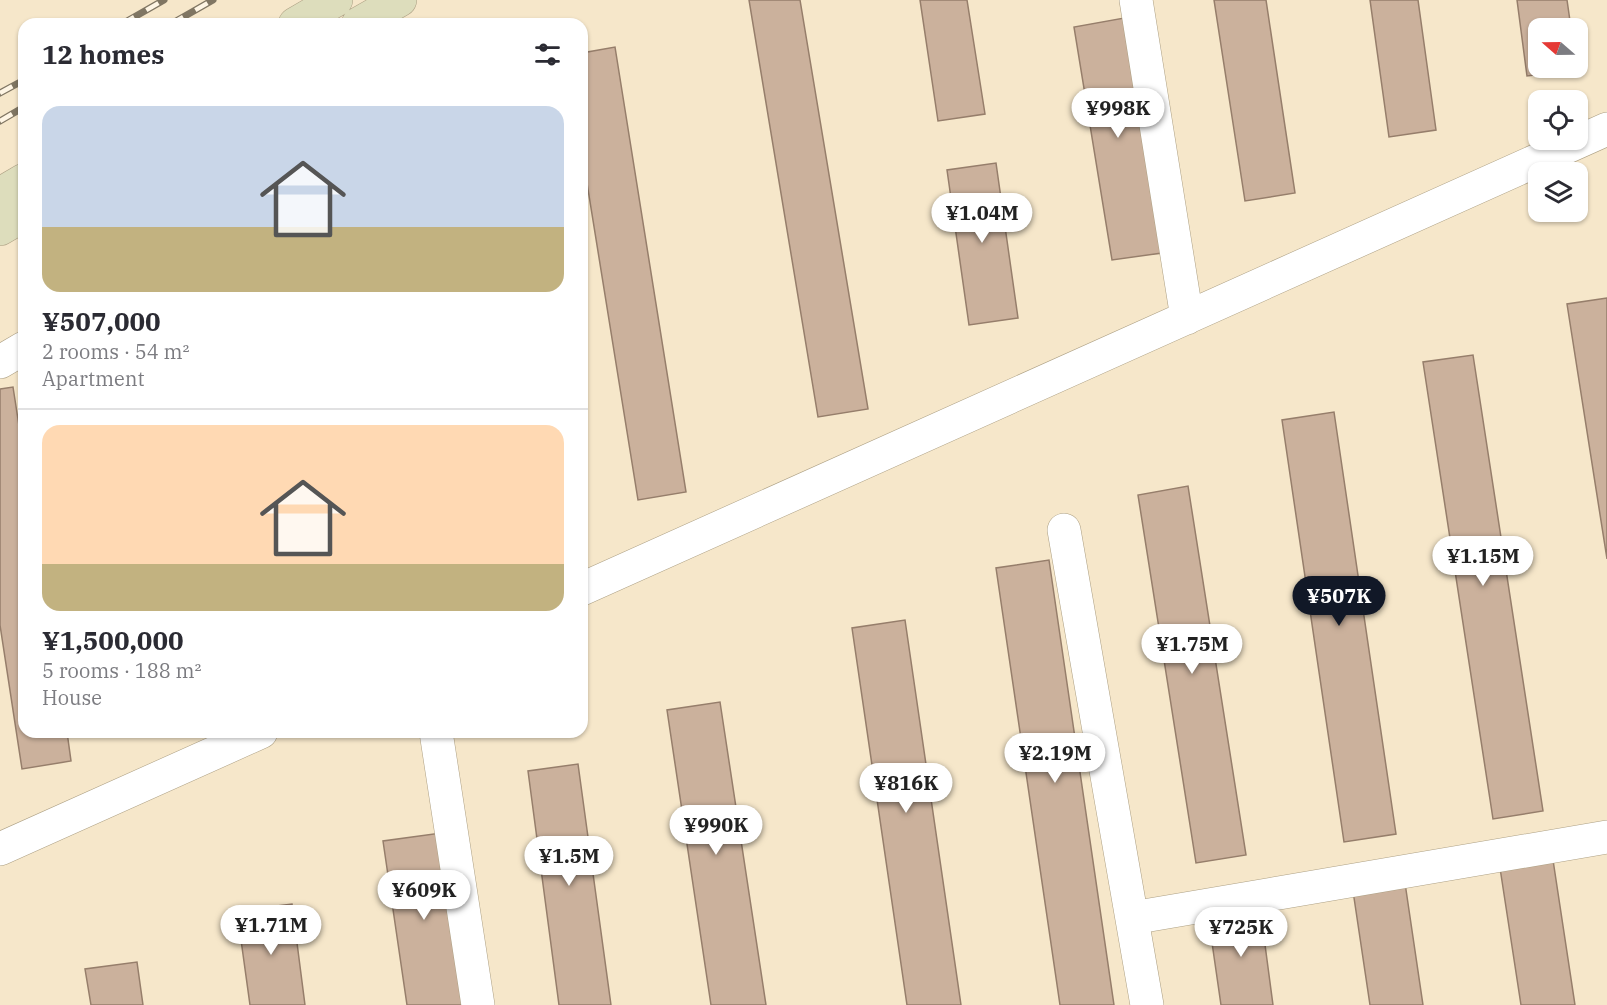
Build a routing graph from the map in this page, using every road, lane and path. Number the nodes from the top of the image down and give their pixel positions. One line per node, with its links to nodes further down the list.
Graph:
1 (400, 0): 5 (street)
2 (1136, 0): 11 (street)
3 (329, 10): 4 (street)
4 (310, 18)
5 (368, 18)
6 (1607, 129): 11 (street)
7 (18, 184): 8 (street)
8 (0, 194)
9 (18, 218): 10 (street)
10 (0, 229)
11 (1187, 318): 15 (street)
12 (18, 352): 13 (street)
13 (0, 362)
14 (1064, 530): 20 (street)
15 (588, 586)
16 (248, 738): 19 (street)
17 (437, 738): 21 (street)
18 (1607, 837): 20 (street)
19 (0, 849)
20 (1132, 918): 22 (street)
21 (478, 1005)
22 (1147, 1005)

